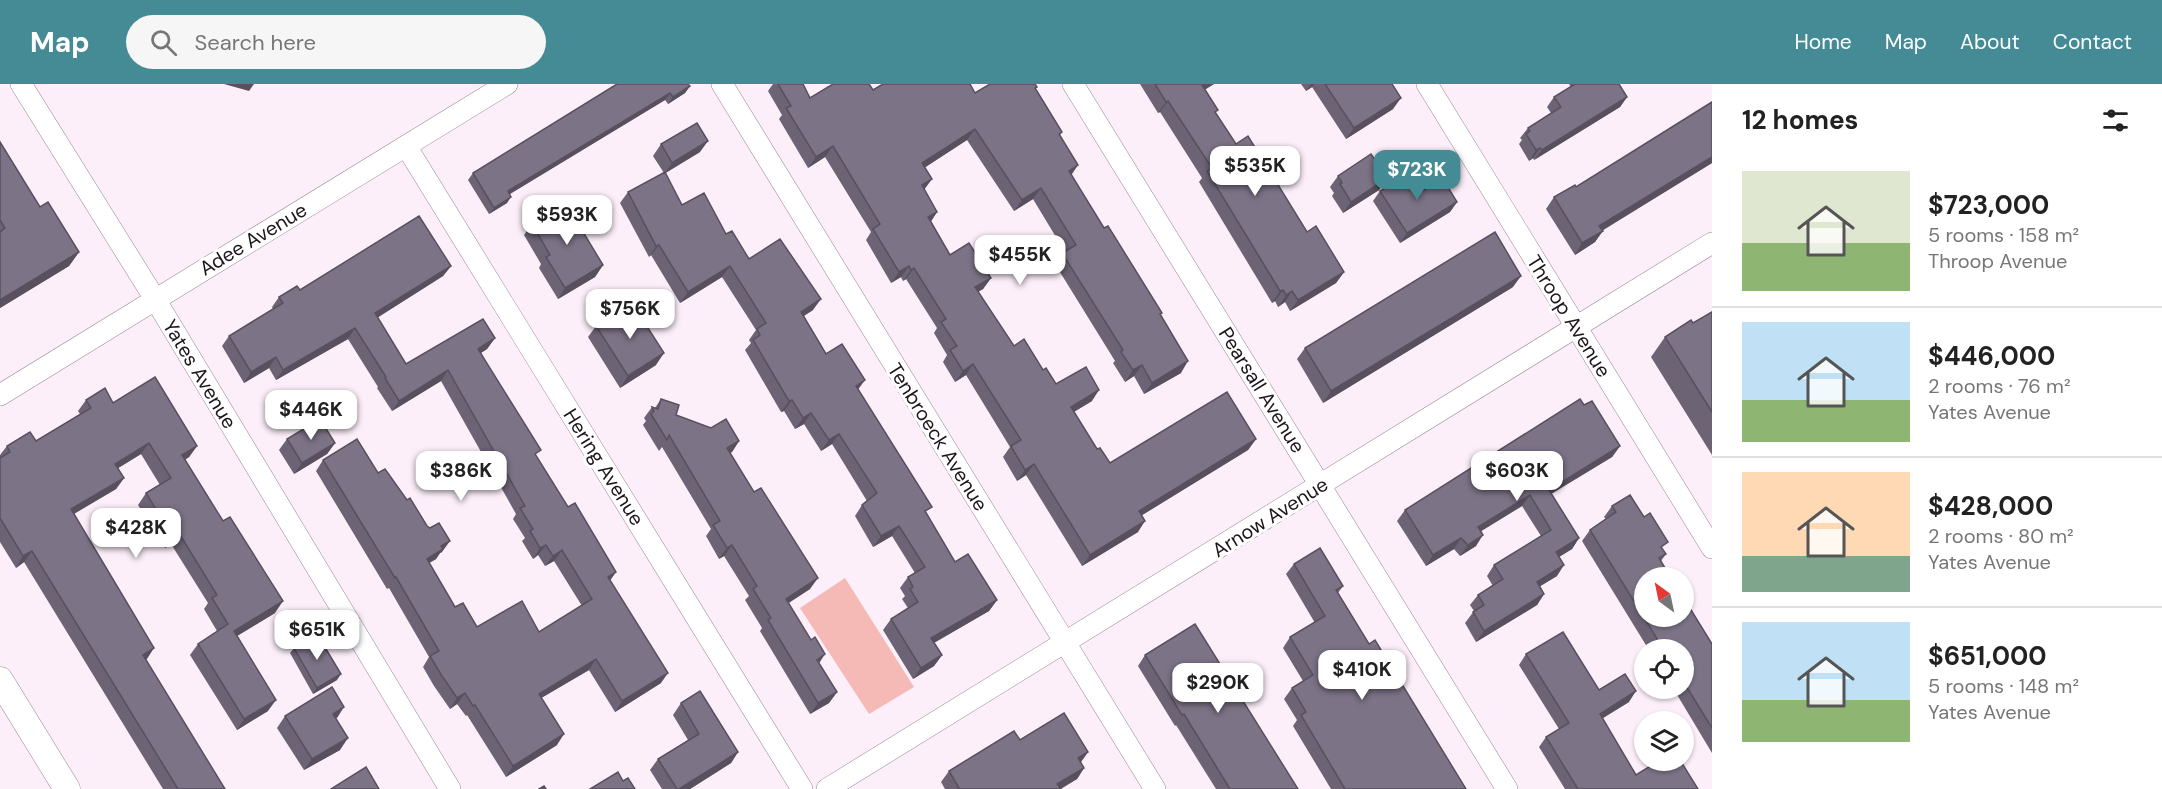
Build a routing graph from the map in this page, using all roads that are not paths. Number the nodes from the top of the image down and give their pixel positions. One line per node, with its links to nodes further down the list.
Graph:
1 (21, 84): 8 (street, Yates Avenue)
2 (507, 84): 6 (street, Adee Avenue)
3 (722, 84): 13 (street, Tenbroeck Avenue)
4 (1073, 84): 11 (street, Pearsall Avenue)
5 (1427, 84): 9 (street, Throop Avenue)
6 (405, 146): 8 (street, Adee Avenue); 17 (street, Hering Avenue)
7 (1712, 243): 9 (street, Arnow Avenue)
8 (155, 299): 10 (street, Adee Avenue); 16 (street, Yates Avenue)
9 (1576, 327): 11 (street, Arnow Avenue); 12 (street, Throop Avenue)
10 (0, 395)
11 (1320, 486): 13 (street, Arnow Avenue); 20 (street, Pearsall Avenue)
12 (1712, 548)
13 (1065, 642): 18 (street, Arnow Avenue); 19 (street, Tenbroeck Avenue)
14 (0, 680): 15 (street)
15 (67, 789)
16 (450, 789)
17 (802, 789)
18 (826, 789)
19 (1155, 789)
20 (1507, 789)

